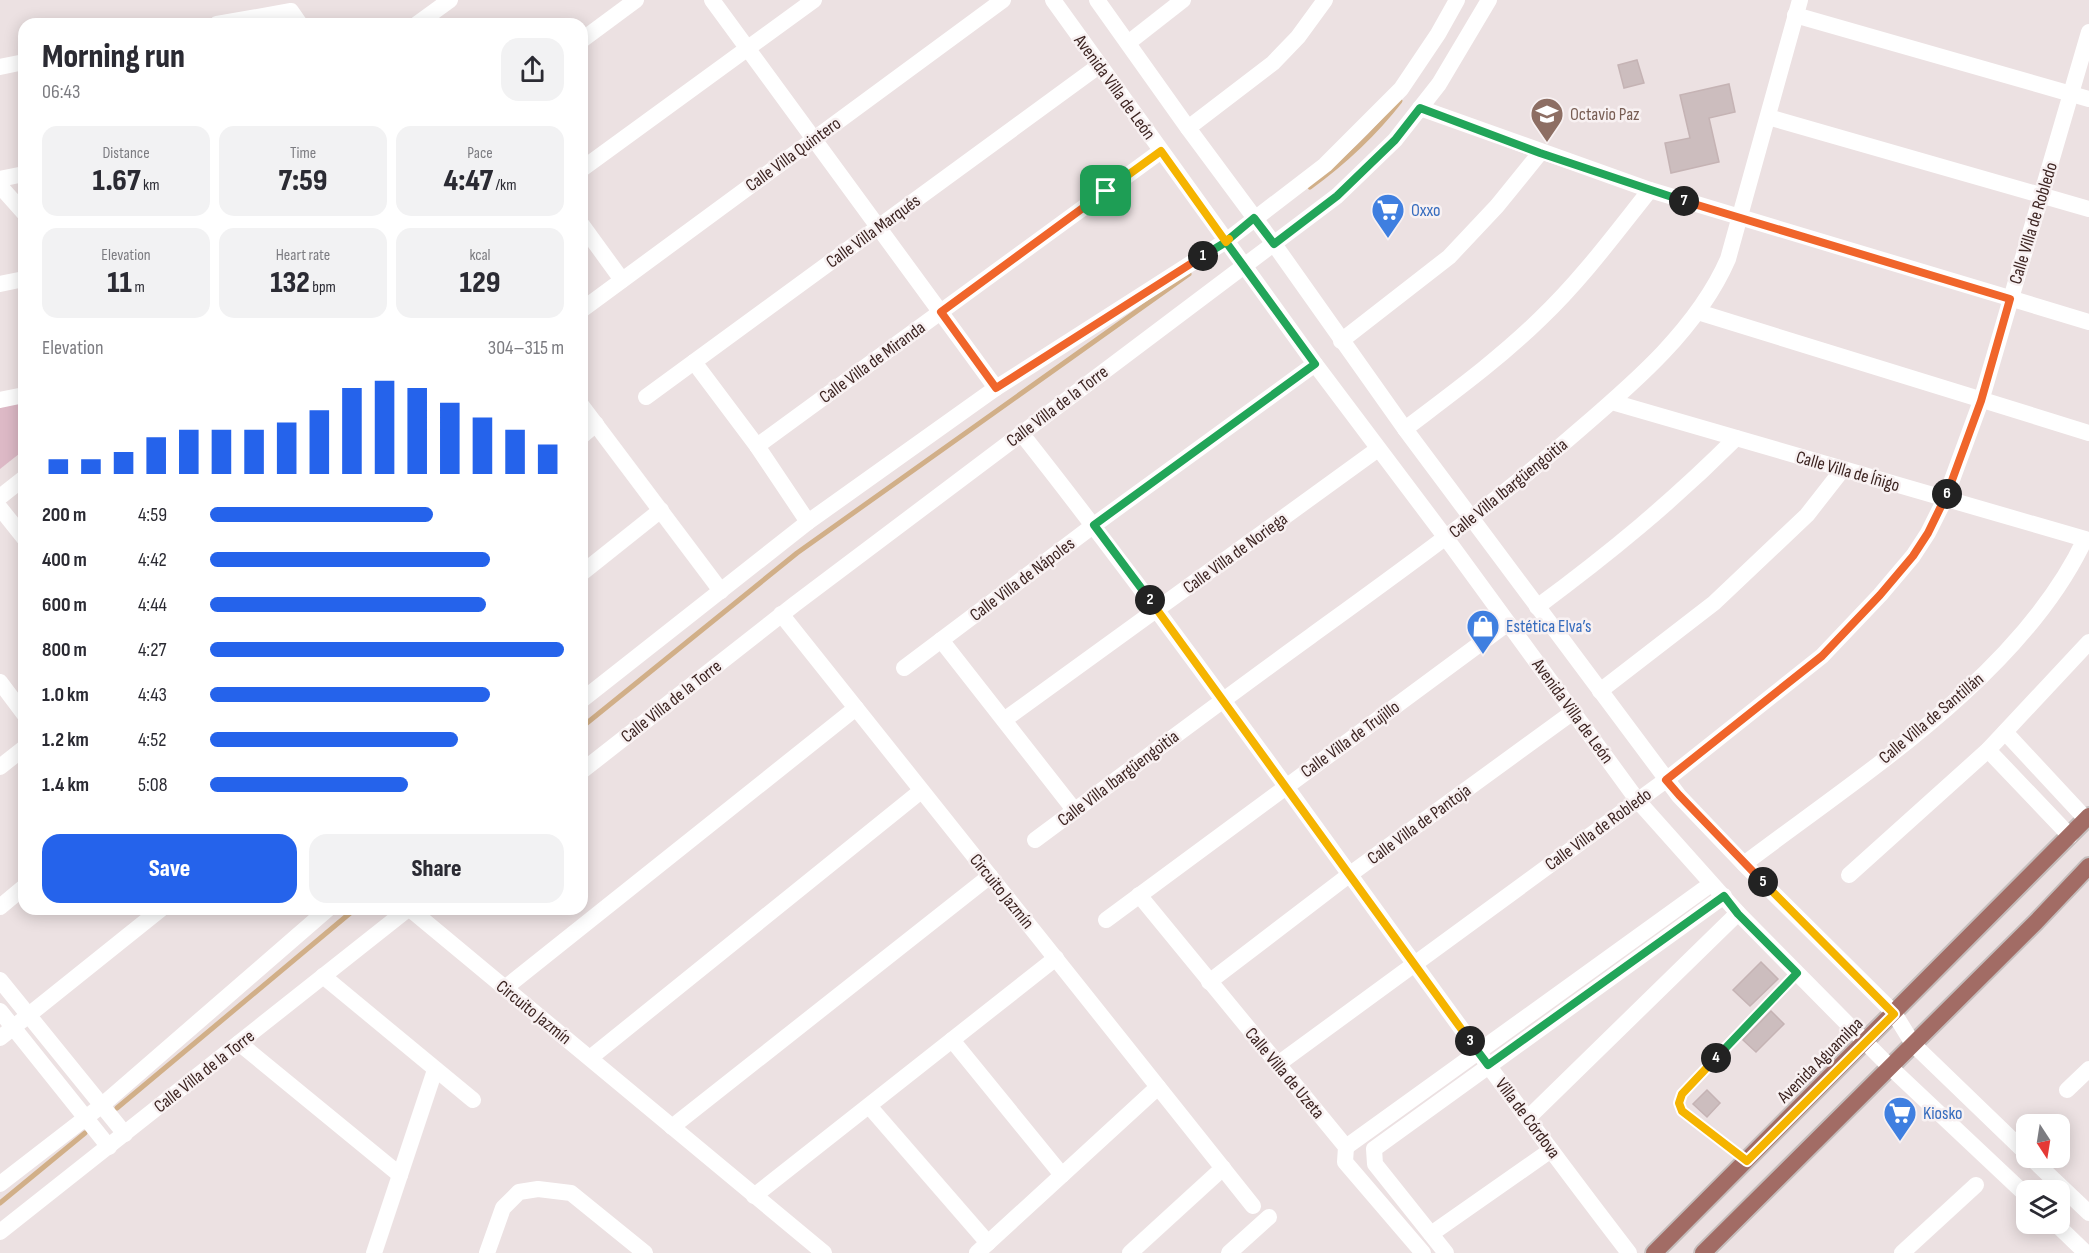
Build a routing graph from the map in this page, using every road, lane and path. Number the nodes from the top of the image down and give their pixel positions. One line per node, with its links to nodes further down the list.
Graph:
1 (450, 0): 13 (street)
2 (636, 0): 15 (street)
3 (712, 0): 17 (street)
4 (814, 0): 17 (street)
5 (1003, 0): 26 (street, Calle Villa Quintero)
6 (1053, 0): 19 (street, Avenida Villa de León)
7 (1097, 0): 16 (street, Avenida Villa de León)
8 (1183, 0): 16 (street)
9 (1325, 0): 25 (street)
10 (1457, 0): 37 (street)
11 (1489, 0): 23 (street, Calle Villa de la Torre)
12 (1798, 8): 21 (street); 24 (street, Calle Villa Ibargüengoitia)
13 (425, 18)
14 (2089, 32): 21 (street, Calle Villa de Robledo)
15 (588, 36)
16 (1128, 43): 25 (street, Avenida Villa de León)
17 (747, 48): 26 (street); 29 (street)
18 (18, 63): 20 (street)
19 (1100, 65): 27 (street, Avenida Villa de León); 39 (street, Calle Villa Marqués)
20 (0, 67)
21 (2071, 93): 22 (street); 34 (street, Calle Villa de Robledo)
22 (2089, 99)
23 (1420, 108): 28 (street); 42 (street, Calle Villa de la Torre)
24 (1768, 117): 34 (street); 38 (street, Calle Villa Ibargüengoitia)
25 (1188, 128): 37 (street, Avenida Villa de León)
26 (814, 139): 39 (street); 45 (street, Calle Villa Quintero)
27 (1161, 151): 41 (street, Avenida Villa de León); 49 (street, Calle Villa de Miranda)
28 (1540, 153): 33 (street); 52 (street)
29 (588, 166)
30 (18, 175): 31 (street)
31 (0, 179)
32 (0, 186): 35 (street)
33 (1650, 190): 38 (street); 63 (street)
34 (2041, 196): 36 (street); 47 (street, Calle Villa de Robledo)
35 (18, 204)
36 (2089, 209)
37 (1254, 218): 41 (street); 42 (street, Avenida Villa de León)
38 (1741, 218): 47 (street); 50 (street, Calle Villa Ibargüengoitia)
39 (879, 227): 49 (street); 53 (street, Calle Villa Marqués)
40 (588, 233): 45 (street)
41 (1226, 242): 43 (street, Avenida Villa de León); 55 (street)
42 (1274, 244): 43 (street, Calle Villa de la Torre); 52 (street, Avenida Villa de León)
43 (1244, 265): 54 (street, Avenida Villa de León); 65 (street, Calle Villa de la Torre)
44 (18, 280): 46 (street)
45 (622, 280): 48 (street, Calle Villa Quintero)
46 (0, 284)
47 (2010, 299): 51 (street); 59 (street, Calle Villa de Robledo)
48 (588, 305)
49 (941, 312): 55 (street); 68 (street, Calle Villa de Miranda)
50 (1698, 312): 59 (street); 60 (street, Calle Villa Ibargüengoitia)
51 (2089, 322)
52 (1341, 341): 63 (street, Avenida Villa de León)
53 (694, 362): 57 (street, Calle Villa Marqués); 68 (street)
54 (1315, 364): 69 (street, Avenida Villa de León); 78 (street, Calle Villa de Nápoles)
55 (996, 388): 77 (street)
56 (18, 396): 58 (street)
57 (646, 397)
58 (0, 400)
59 (1981, 401): 66 (street); 73 (street, Calle Villa de Robledo)
60 (1612, 402): 67 (street, Calle Villa de Íñigo); 76 (street, Calle Villa Ibargüengoitia)
61 (588, 414): 62 (street)
62 (596, 424): 64 (street); 75 (street)
63 (1405, 429): 76 (street, Avenida Villa de León)
64 (588, 431)
65 (1021, 433): 78 (street, Villa de Córdova); 86 (street, Calle Villa de la Torre)
66 (2089, 433)
67 (1736, 438): 70 (street, Calle Villa de Íñigo); 84 (street)
68 (757, 446): 77 (street)
69 (1378, 449): 80 (street, Avenida Villa de León); 85 (street, Calle Villa de Noriega)
70 (1843, 469): 73 (street, Calle Villa de Íñigo); 92 (street)
71 (18, 483): 72 (street)
72 (0, 497)
73 (1945, 499): 81 (street, Calle Villa de Íñigo); 104 (street, Calle Villa de Robledo)
74 (0, 508): 79 (street)
75 (661, 510): 82 (street); 83 (street)
76 (1471, 518): 80 (street, Calle Villa Ibargüengoitia); 84 (street, Avenida Villa de León)
77 (808, 522): 83 (street)
78 (1094, 525): 85 (street, Villa de Córdova); 88 (street, Calle Villa de Nápoles)
79 (18, 530)
80 (1446, 538): 87 (street, Avenida Villa de León); 94 (street, Calle Villa Ibargüengoitia)
81 (2085, 539): 112 (street, Calle Villa de Santillán)
82 (588, 568)
83 (721, 591): 93 (street)
84 (1537, 607): 92 (street, Avenida Villa de León)
85 (1157, 609): 94 (street, Villa de Córdova); 98 (street, Calle Villa de Noriega)
86 (781, 614): 96 (street, Circuito Jazmín); 102 (street, Calle Villa de la Torre)
87 (1508, 623): 97 (street, Avenida Villa de León); 105 (street, Calle Villa de Trujillo)
88 (941, 640): 90 (street, Calle Villa de Nápoles); 98 (street)
89 (2089, 642): 99 (street)
90 (904, 668)
91 (0, 682): 95 (street)
92 (1600, 691): 104 (street, Avenida Villa de León)
93 (588, 695)
94 (1223, 699): 105 (street, Villa de Córdova); 108 (street, Calle Villa Ibargüengoitia)
95 (18, 706)
96 (855, 708): 106 (street, Circuito Jazmín); 134 (street)
97 (1573, 712): 107 (street, Avenida Villa de León); 114 (street, Calle Villa de Pantoja)
98 (1004, 720): 108 (street)
99 (2005, 732): 100 (street); 109 (street)
100 (1988, 750): 110 (street); 115 (street)
101 (18, 753): 103 (street)
102 (588, 766)
103 (0, 767)
104 (1666, 780): 107 (street, Calle Villa de Robledo); 112 (street, Avenida Villa de León)
105 (1286, 786): 114 (street, Villa de Córdova); 119 (street, Calle Villa de Trujillo)
106 (921, 791): 116 (street, Circuito Jazmín); 144 (street)
107 (1638, 801): 117 (street, Avenida Villa de León); 129 (street, Calle Villa de Robledo)
108 (1075, 811): 111 (street, Calle Villa Ibargüengoitia)
109 (2088, 818): 110 (main road, Avenida Aguamilpa)
110 (2070, 836): 136 (main road, Avenida Aguamilpa)
111 (1035, 840)
112 (1744, 864): 136 (street, Avenida Villa de León)
113 (2089, 866): 142 (main road)
114 (1349, 874): 129 (street, Villa de Córdova); 133 (street, Calle Villa de Pantoja)
115 (1849, 875)
116 (990, 876): 128 (street, Circuito Jazmín); 157 (street)
117 (1712, 884): 120 (street, Avenida Villa de León); 143 (street)
118 (18, 893): 121 (street)
119 (1139, 895): 127 (street, Calle Villa de Trujillo); 133 (street, Calle Villa de Uzeta)
120 (1724, 896): 122 (street, Avenida Villa de León); 146 (street)
121 (0, 907)
122 (1738, 914): 130 (street, Avenida Villa de León); 156 (street)
123 (154, 915): 137 (street)
124 (321, 915): 153 (street)
125 (401, 915): 131 (street, Calle Villa de la Torre)
126 (416, 915): 134 (street, Circuito Jazmín)
127 (1106, 920)
128 (1056, 958): 139 (street); 150 (street, Circuito Jazmín)
129 (1414, 963): 143 (street, Villa de Córdova); 145 (street, Calle Villa de Robledo)
130 (1797, 973): 140 (street, Avenida Villa de León); 163 (lane)
131 (323, 976): 141 (street, Calle Villa de la Torre); 149 (street)
132 (0, 980): 137 (street)
133 (1209, 981): 145 (street, Calle Villa de Uzeta)
134 (505, 988): 144 (street, Circuito Jazmín)
135 (0, 1011): 138 (street)
136 (1894, 1014): 140 (main road, Avenida Aguamilpa); 142 (street, Avenida Villa de León)
137 (29, 1015): 138 (street); 153 (street)
138 (7, 1033): 155 (street)
139 (952, 1040): 154 (street); 167 (street)
140 (1866, 1042): 147 (street, Avenida Villa de León); 163 (main road, Avenida Aguamilpa)
141 (239, 1043): 158 (street, Calle Villa de la Torre); 166 (street)
142 (1913, 1044): 147 (main road); 159 (street, Avenida Villa de León)
143 (1477, 1051): 146 (street, Villa de Córdova); 161 (street)
144 (590, 1058): 157 (street, Circuito Jazmín)
145 (1278, 1064): 161 (street, Calle Villa de Uzeta)
146 (1488, 1065): 156 (street, Villa de Córdova); 176 (street)
147 (1890, 1067): 170 (street, Avenida Villa de León); 190 (main road)
148 (2089, 1069): 151 (street)
149 (435, 1070): 152 (street); 166 (street)
150 (1158, 1087): 164 (street, Circuito Jazmín); 167 (street)
151 (2067, 1090)
152 (473, 1100)
153 (101, 1106): 155 (street); 158 (street)
154 (869, 1106): 171 (street); 178 (street)
155 (86, 1118): 160 (street); 168 (street)
156 (1528, 1118): 162 (street, Villa de Córdova)
157 (672, 1127): 171 (street, Circuito Jazmín)
158 (124, 1134): 160 (street, Calle Villa de la Torre)
159 (2016, 1143)
160 (109, 1146): 175 (street, Calle Villa de la Torre)
161 (1346, 1147): 187 (street, Calle Villa de Uzeta)
162 (1551, 1150): 176 (street); 180 (street, Villa de Córdova)
163 (1747, 1161): 189 (main road, Avenida Aguamilpa)
164 (1223, 1168): 172 (street, Circuito Jazmín); 185 (street)
165 (2042, 1168): 173 (street)
166 (400, 1175): 181 (street)
167 (1062, 1175): 178 (street)
168 (0, 1184)
169 (1976, 1185): 179 (street)
170 (2016, 1186)
171 (754, 1196): 184 (street, Circuito Jazmín)
172 (1253, 1206)
173 (2089, 1213)
174 (1269, 1217): 186 (street)
175 (0, 1232)
176 (1431, 1234): 188 (street)
177 (2066, 1234): 191 (street)
178 (982, 1248)
179 (1912, 1250)
180 (1623, 1251)
181 (374, 1253)
182 (487, 1253): 183 (street)
183 (645, 1253)
184 (824, 1253)
185 (1130, 1253)
186 (1229, 1253)
187 (1423, 1253)
188 (1446, 1253)
189 (1654, 1253)
190 (1703, 1253)
191 (2086, 1253)

